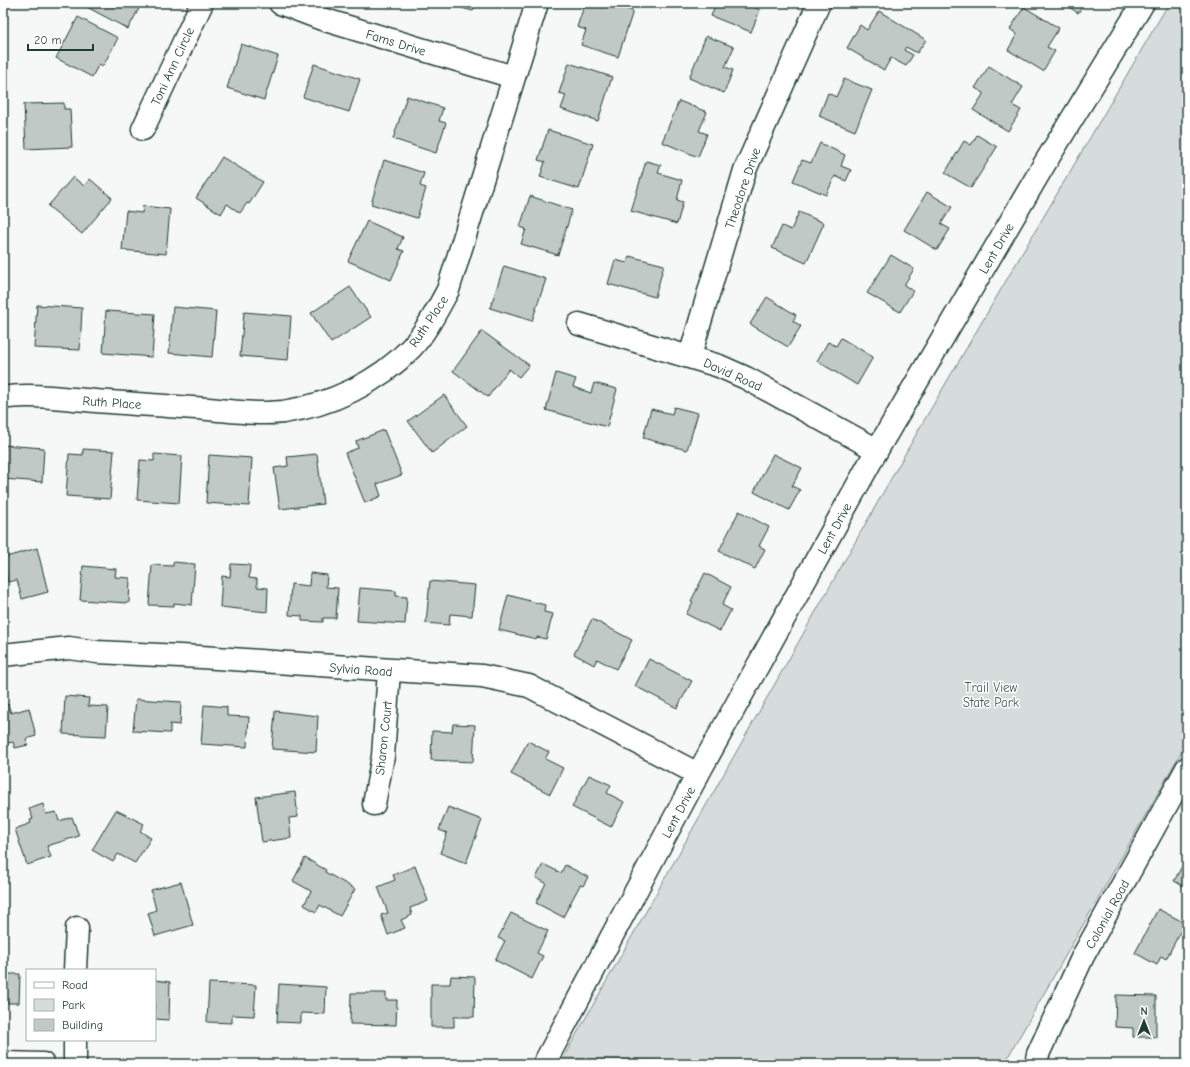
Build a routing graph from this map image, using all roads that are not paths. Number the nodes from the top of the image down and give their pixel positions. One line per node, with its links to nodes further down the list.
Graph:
1 (202, 3): 7 (street, Toni Ann Circle)
2 (280, 3): 6 (street, Fams Drive)
3 (537, 3): 6 (street, Ruth Place)
4 (818, 3): 9 (street, Theodore Drive)
5 (1143, 3): 11 (street, Lent Drive)
6 (512, 77): 10 (street, Ruth Place)
7 (143, 129)
8 (579, 324): 9 (street, David Road)
9 (690, 356): 11 (street, David Road)
10 (3, 398)
11 (877, 450): 14 (street, Lent Drive)
12 (3, 655): 13 (street, Sylvia Road)
13 (389, 671): 14 (street, Sylvia Road); 16 (street, Sharon Court)
14 (698, 774): 23 (street, Lent Drive)
15 (1186, 774): 24 (street, Colonial Road)
16 (374, 804)
17 (77, 928): 18 (street)
18 (75, 969)
19 (75, 1041): 22 (street)
20 (3, 1063): 21 (street)
21 (43, 1064)
22 (75, 1064)
23 (544, 1064)
24 (1036, 1064)

